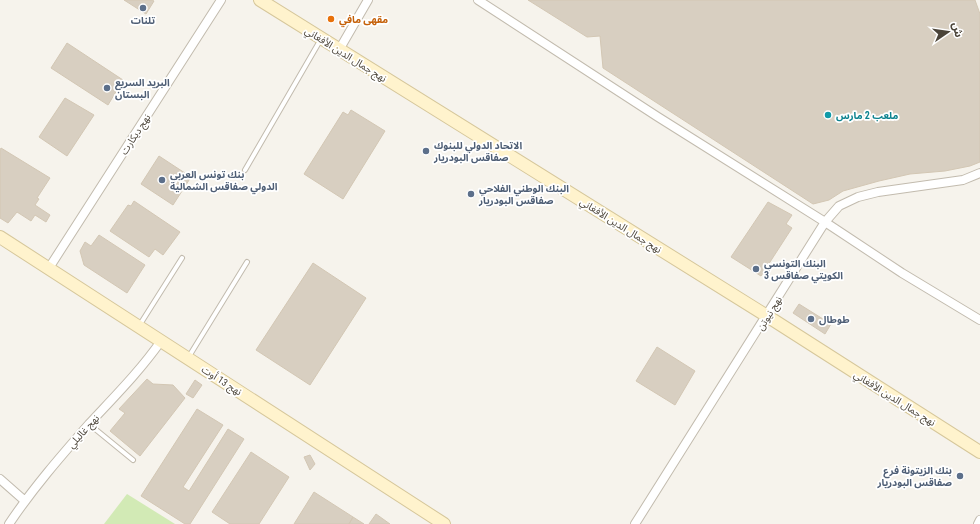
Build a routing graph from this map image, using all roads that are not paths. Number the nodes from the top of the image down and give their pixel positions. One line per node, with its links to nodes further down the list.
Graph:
1 (221, 0): 13 (street, نهج ديكارت)
2 (260, 0): 5 (main road, نهج جمال الدين الأفغاني)
3 (368, 0): 6 (street)
4 (478, 0): 9 (street)
5 (322, 39): 6 (main road, نهج جمال الدين الأفغاني); 7 (lane)
6 (339, 50): 14 (main road, نهج جمال الدين الأفغاني)
7 (245, 170)
8 (980, 173): 9 (street, نهج نيوتن)
9 (825, 222): 14 (street, نهج نيوتن); 15 (street)
10 (0, 237): 13 (main road, نهج 13 أوت)
11 (182, 258): 16 (lane)
12 (247, 262): 18 (lane)
13 (49, 268): 16 (main road, نهج 13 أوت)
14 (767, 316): 20 (main road, نهج جمال الدين الأفغاني); 27 (street, نهج نيوتن)
15 (980, 320)
16 (139, 326): 17 (main road, نهج 13 أوت)
17 (161, 341): 18 (main road, نهج 13 أوت); 19 (street, نهج غاليلي)
18 (188, 358): 26 (main road, نهج 13 أوت)
19 (89, 424): 21 (lane); 23 (street, نهج غاليلي)
20 (980, 452)
21 (133, 460)
22 (0, 479): 23 (street)
23 (25, 501): 25 (street, نهج غاليلي)
24 (980, 520): 28 (street)
25 (9, 524)
26 (444, 524)
27 (635, 524)
28 (978, 524)

